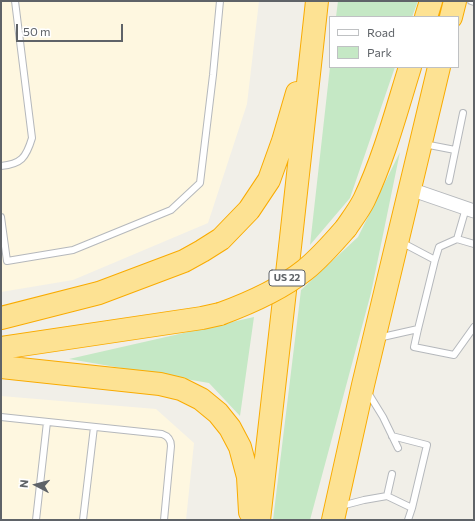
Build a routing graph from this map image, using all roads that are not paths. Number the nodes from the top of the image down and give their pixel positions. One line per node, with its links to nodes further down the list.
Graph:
1 (15, 1): 16 (lane)
2 (220, 1): 20 (lane)
3 (317, 1): 10 (highway, US 22)
4 (431, 1): 8 (highway)
5 (455, 1): 9 (highway)
6 (471, 1): 7 (lane)
7 (474, 2)
8 (426, 16)
9 (451, 16)
10 (313, 36): 25 (highway); 45 (highway, US 22)
11 (410, 68): 29 (highway, bridge)
12 (439, 68): 14 (highway)
13 (463, 113): 15 (lane)
14 (420, 143): 15 (lane); 18 (highway)
15 (455, 150): 17 (lane)
16 (1, 166)
17 (449, 181)
18 (410, 189): 19 (street); 22 (highway)
19 (470, 210): 21 (lane)
20 (1, 216)
21 (457, 239): 23 (lane); 24 (lane)
22 (398, 241): 24 (lane); 28 (highway)
23 (474, 244)
24 (435, 260): 27 (lane)
25 (1, 318)
26 (474, 327): 27 (lane)
27 (418, 330): 28 (lane)
28 (375, 338): 31 (highway)
29 (1, 348)
30 (1, 367): 44 (highway)
31 (363, 385): 35 (lane); 40 (highway)
32 (1, 417): 33 (lane)
33 (47, 422): 34 (lane); 41 (lane)
34 (94, 427): 42 (lane); 43 (lane)
35 (392, 436): 36 (lane); 39 (lane)
36 (398, 448)
37 (392, 474): 38 (lane)
38 (387, 496): 39 (lane); 40 (lane)
39 (412, 508): 46 (lane)
40 (337, 516)
41 (36, 520)
42 (83, 520)
43 (164, 520)
44 (251, 520)
45 (259, 520)
46 (408, 520)

